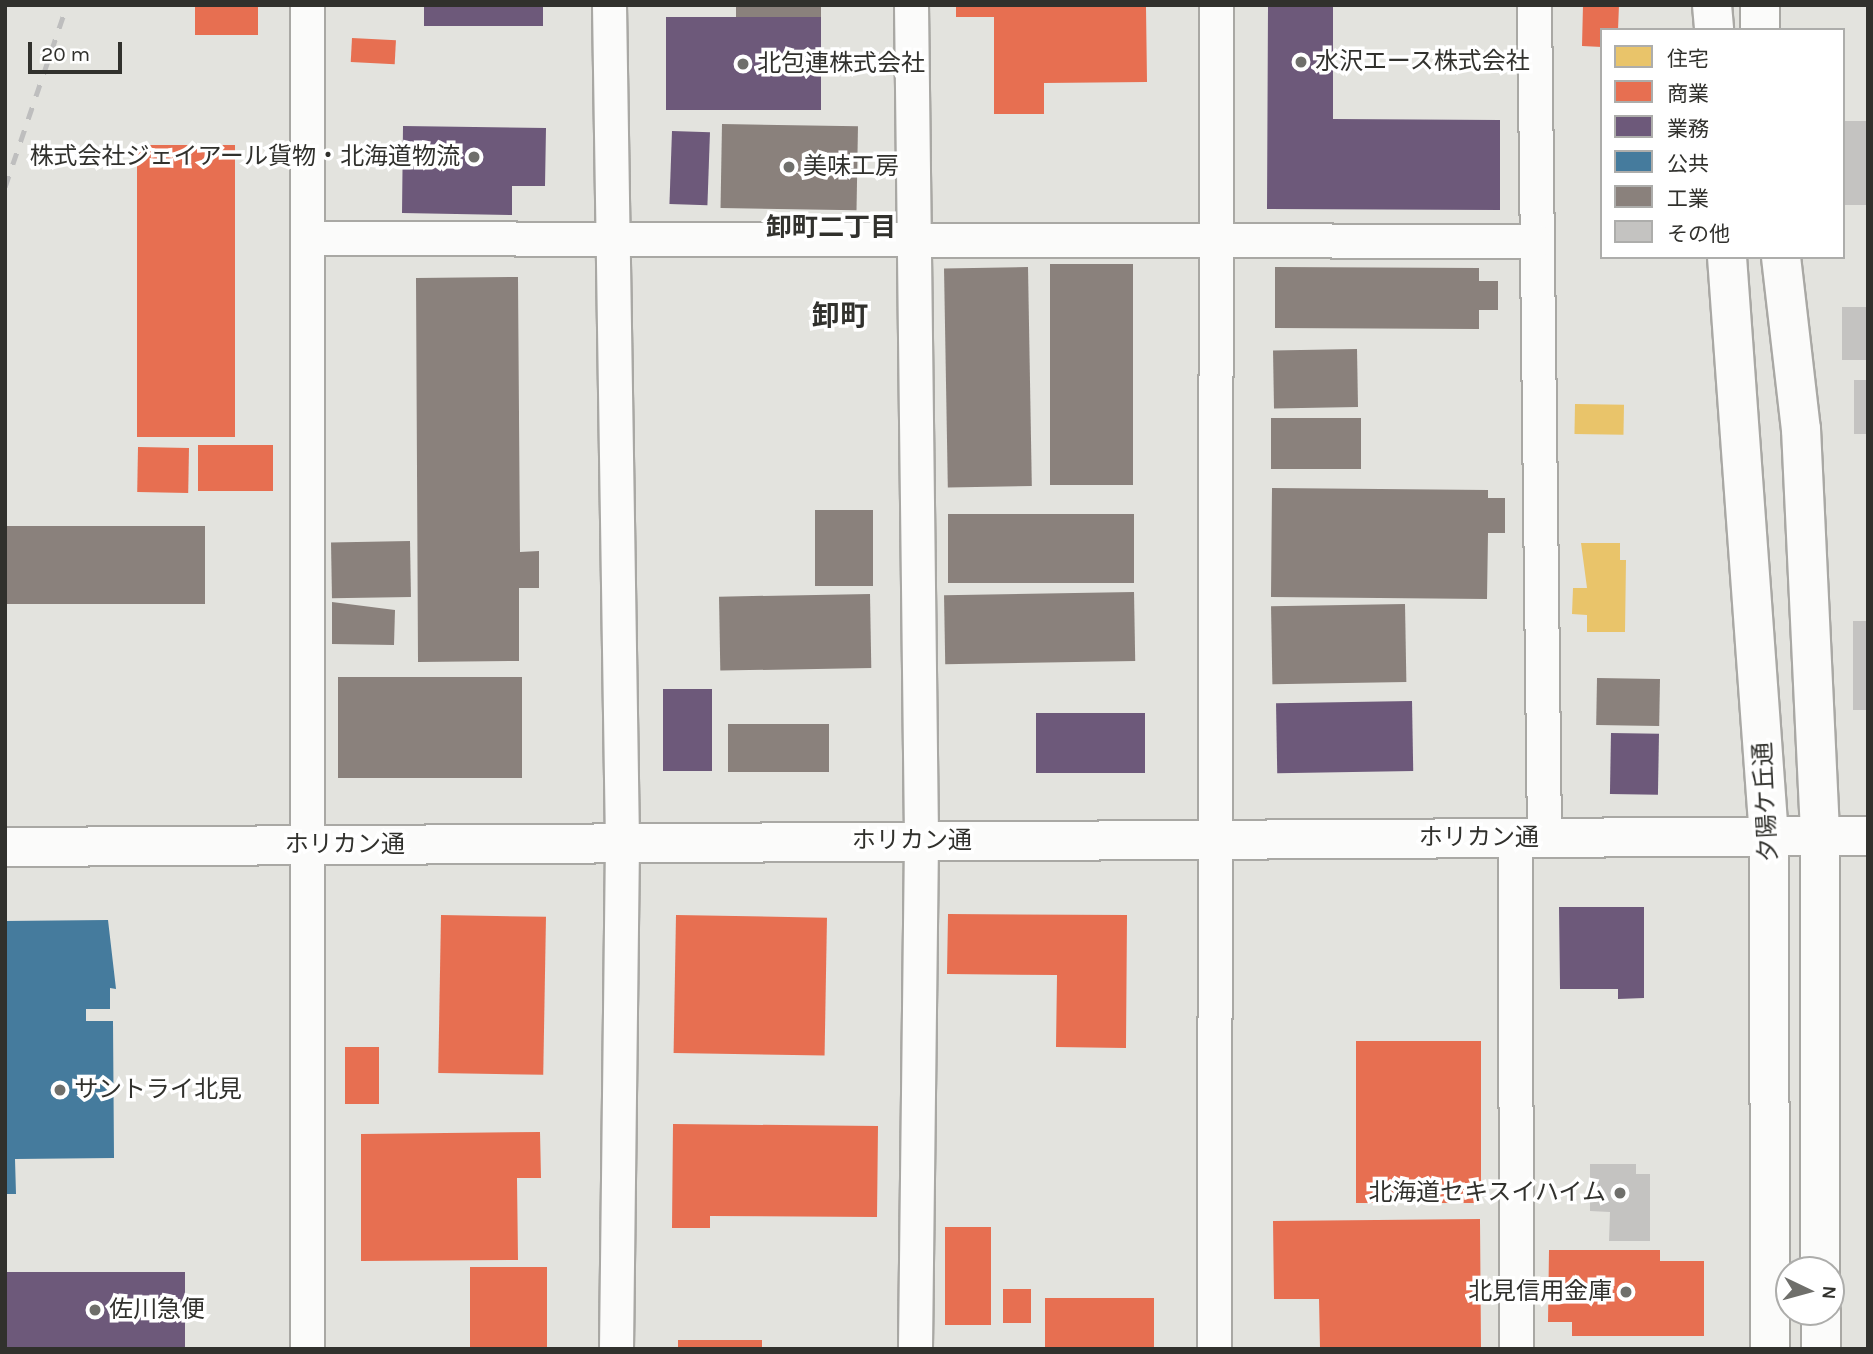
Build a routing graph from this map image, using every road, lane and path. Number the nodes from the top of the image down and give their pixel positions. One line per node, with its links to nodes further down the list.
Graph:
1 (307, 5): 10 (street)
2 (609, 5): 11 (street)
3 (911, 5): 14 (street)
4 (1216, 5): 13 (street)
5 (1534, 5): 12 (street)
6 (1712, 5): 8 (street)
7 (1760, 5): 9 (street)
8 (1714, 28)
9 (1760, 28)
10 (308, 238): 11 (street); 24 (street)
11 (609, 238): 14 (street); 23 (street)
12 (1535, 241): 13 (street); 20 (street)
13 (1216, 242): 14 (street); 21 (street)
14 (911, 243): 22 (street)
15 (1727, 259): 18 (street, 夕陽ケ丘通)
16 (1781, 259): 19 (street, 夕陽ケ丘通)
17 (1868, 836): 19 (street, ホリカン通)
18 (1769, 837): 19 (street, ホリカン通); 20 (street, ホリカン通); 33 (street, 夕陽ケ丘通)
19 (1820, 837): 26 (street, 夕陽ケ丘通)
20 (1530, 838): 21 (street, ホリカン通); 32 (street)
21 (1216, 840): 22 (street, ホリカン通); 31 (street)
22 (921, 841): 23 (street, ホリカン通); 30 (street)
23 (622, 843): 24 (street, ホリカン通); 29 (street)
24 (304, 845): 25 (street, ホリカン通); 28 (street)
25 (5, 846)
26 (1821, 1256)
27 (1821, 1326): 34 (street)
28 (307, 1349)
29 (615, 1349)
30 (915, 1349)
31 (1214, 1349)
32 (1516, 1349)
33 (1770, 1349)
34 (1821, 1349)

